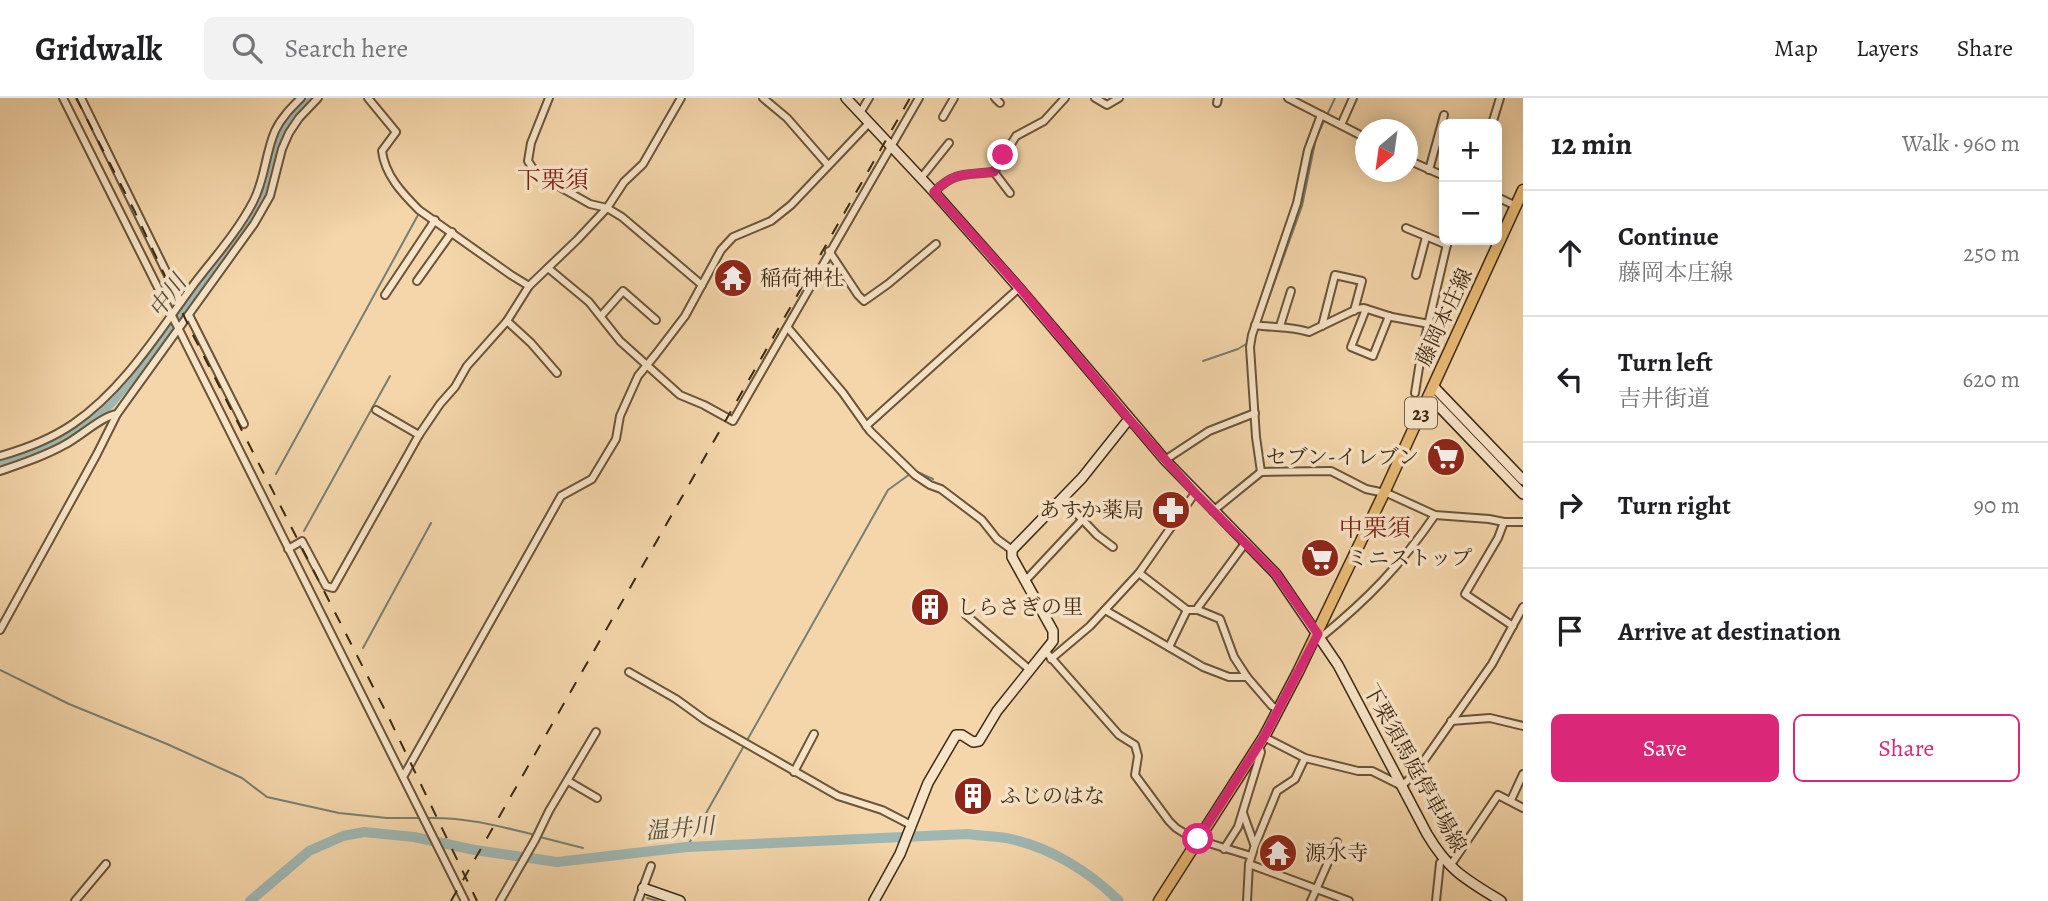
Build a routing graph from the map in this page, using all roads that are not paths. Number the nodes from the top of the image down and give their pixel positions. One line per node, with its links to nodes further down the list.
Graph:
1 (63, 98): 60 (street)
2 (81, 98): 56 (street)
3 (301, 98): 56 (street)
4 (318, 98): 59 (street)
5 (368, 98): 40 (street)
6 (549, 98): 39 (street)
7 (681, 98): 39 (street)
8 (763, 98): 29 (street)
9 (846, 98): 19 (main road, 下栗須馬庭停車場線)
10 (869, 98): 19 (street)
11 (919, 98): 28 (street)
12 (954, 98): 22 (street)
13 (1065, 98): 32 (street)
14 (1095, 98): 15 (street)
15 (1119, 98)
16 (1288, 98): 21 (street)
17 (1353, 98): 25 (street)
18 (1500, 98): 23 (street)
19 (860, 113): 24 (main road, 下栗須馬庭停車場線)
20 (1444, 115): 31 (street)
21 (1321, 116): 25 (street); 66 (street)
22 (943, 117)
23 (1494, 119)
24 (869, 123): 28 (main road, 下栗須馬庭停車場線); 29 (street)
25 (1341, 125): 26 (street)
26 (1355, 132)
27 (949, 143): 34 (street)
28 (891, 146): 34 (main road, 下栗須馬庭停車場線); 47 (street)
29 (828, 165): 51 (street)
30 (1418, 165): 31 (street)
31 (1429, 170): 33 (street)
32 (994, 172): 35 (street); 36 (street)
33 (1439, 174)
34 (921, 178): 35 (main road, 下栗須馬庭停車場線)
35 (934, 192): 53 (main road, 下栗須馬庭停車場線)
36 (1010, 193)
37 (1502, 199): 38 (street)
38 (1520, 204): 73 (main road, 藤岡本庄線 / 23)
39 (607, 208): 48 (street); 51 (street)
40 (435, 220): 42 (street); 55 (street)
41 (1406, 228): 43 (street)
42 (452, 232): 50 (street); 52 (street)
43 (1426, 237): 44 (street); 49 (street)
44 (1439, 240)
45 (936, 244): 47 (street)
46 (1447, 245): 65 (street)
47 (830, 251): 70 (street)
48 (548, 268): 52 (street); 61 (street)
49 (1416, 275)
50 (417, 281)
51 (702, 285): 71 (street)
52 (529, 286): 64 (street)
53 (1020, 288): 78 (main road, 下栗須馬庭停車場線); 80 (street)
54 (1291, 292): 67 (street)
55 (385, 295)
56 (181, 302): 60 (street)
57 (1366, 309): 58 (street); 62 (street); 62 (street)
58 (1354, 311): 68 (street); 68 (street)
59 (189, 314): 69 (street); 79 (street)
60 (172, 316): 69 (street); 82 (street)
61 (601, 316): 63 (street); 71 (street)
62 (1389, 316): 65 (street)
63 (656, 320)
64 (507, 321): 72 (street); 81 (street)
65 (1429, 324): 74 (street)
66 (1255, 325): 67 (street); 76 (street)
67 (1280, 326): 68 (street)
68 (1322, 326)
69 (179, 328): 77 (street); 98 (street)
70 (788, 328): 71 (street); 80 (street)
71 (647, 365): 124 (street)
72 (557, 373)
73 (1431, 391): 86 (main road); 88 (main road, 藤岡本庄線 / 23); 89 (main road)
74 (1415, 393)
75 (376, 410): 81 (street)
76 (1255, 413): 83 (street); 85 (street)
77 (117, 414): 84 (street); 108 (street)
78 (1129, 419): 83 (main road, 下栗須馬庭停車場線); 90 (main road)
79 (244, 424)
80 (866, 426): 99 (street)
81 (419, 435): 98 (street)
82 (0, 456)
83 (1165, 460): 87 (main road, 下栗須馬庭停車場線)
84 (0, 471)
85 (1262, 471): 88 (street); 91 (street)
86 (1523, 480)
87 (1195, 493): 91 (main road, 下栗須馬庭停車場線); 100 (street)
88 (1384, 493): 92 (street); 109 (main road, 藤岡本庄線 / 23)
89 (1523, 494)
90 (1062, 498): 93 (street); 99 (main road)
91 (1213, 512): 96 (main road, 下栗須馬庭停車場線)
92 (1436, 515): 94 (street); 109 (street)
93 (1083, 519): 97 (street); 101 (street)
94 (1504, 522): 95 (street); 107 (street)
95 (1523, 522)
96 (1246, 542): 105 (street); 109 (main road, 下栗須馬庭停車場線)
97 (1113, 547)
98 (288, 549): 124 (street)
99 (1012, 550): 101 (main road)
100 (1139, 573): 103 (street); 104 (street)
101 (1026, 580): 111 (main road)
102 (1523, 607): 107 (street)
103 (1105, 610): 110 (street); 111 (street)
104 (1187, 610): 105 (street); 110 (street)
105 (1196, 610): 114 (street)
106 (965, 615): 112 (street)
107 (1513, 626): 116 (street)
108 (0, 630)
109 (1319, 636): 115 (main road, 藤岡本庄線 / 23); 126 (main road, 下栗須馬庭停車場線)
110 (1169, 647): 114 (street)
111 (1048, 655): 112 (main road); 132 (street)
112 (1030, 670): 131 (main road)
113 (629, 672): 122 (street)
114 (1247, 677): 115 (street)
115 (1279, 710): 120 (main road, 藤岡本庄線 / 23)
116 (1451, 721): 117 (street); 126 (street)
117 (1523, 726)
118 (596, 732): 125 (street)
119 (814, 734): 122 (street)
120 (1261, 741): 121 (street); 130 (street); 132 (main road, 藤岡本庄線 / 23)
121 (1305, 758): 126 (street); 134 (street)
122 (794, 772): 131 (street)
123 (1523, 774): 128 (street)
124 (403, 777): 145 (street)
125 (568, 781): 127 (street); 146 (street)
126 (1402, 786): 137 (main road, 下栗須馬庭停車場線)
127 (597, 798)
128 (1511, 800): 129 (street); 137 (street)
129 (1523, 808)
130 (1243, 813): 134 (street); 135 (street)
131 (907, 834): 149 (main road)
132 (1198, 839): 135 (street); 150 (main road, 藤岡本庄線 / 23)
133 (1337, 842): 142 (street)
134 (1255, 845): 136 (street)
135 (1224, 849): 136 (street)
136 (1251, 856): 139 (street)
137 (1446, 862): 143 (main road, 下栗須馬庭停車場線); 154 (street)
138 (106, 864): 144 (street)
139 (1249, 864): 142 (street); 151 (street)
140 (651, 866): 141 (street)
141 (643, 888): 147 (street); 148 (main road)
142 (1317, 890): 152 (street); 153 (street)
143 (1487, 897): 155 (main road, 下栗須馬庭停車場線)
144 (75, 901)
145 (465, 901)
146 (500, 901)
147 (638, 901)
148 (680, 901)
149 (874, 901)
150 (1159, 901)
151 (1247, 901)
152 (1311, 901)
153 (1349, 901)
154 (1436, 901)
155 (1501, 901)

